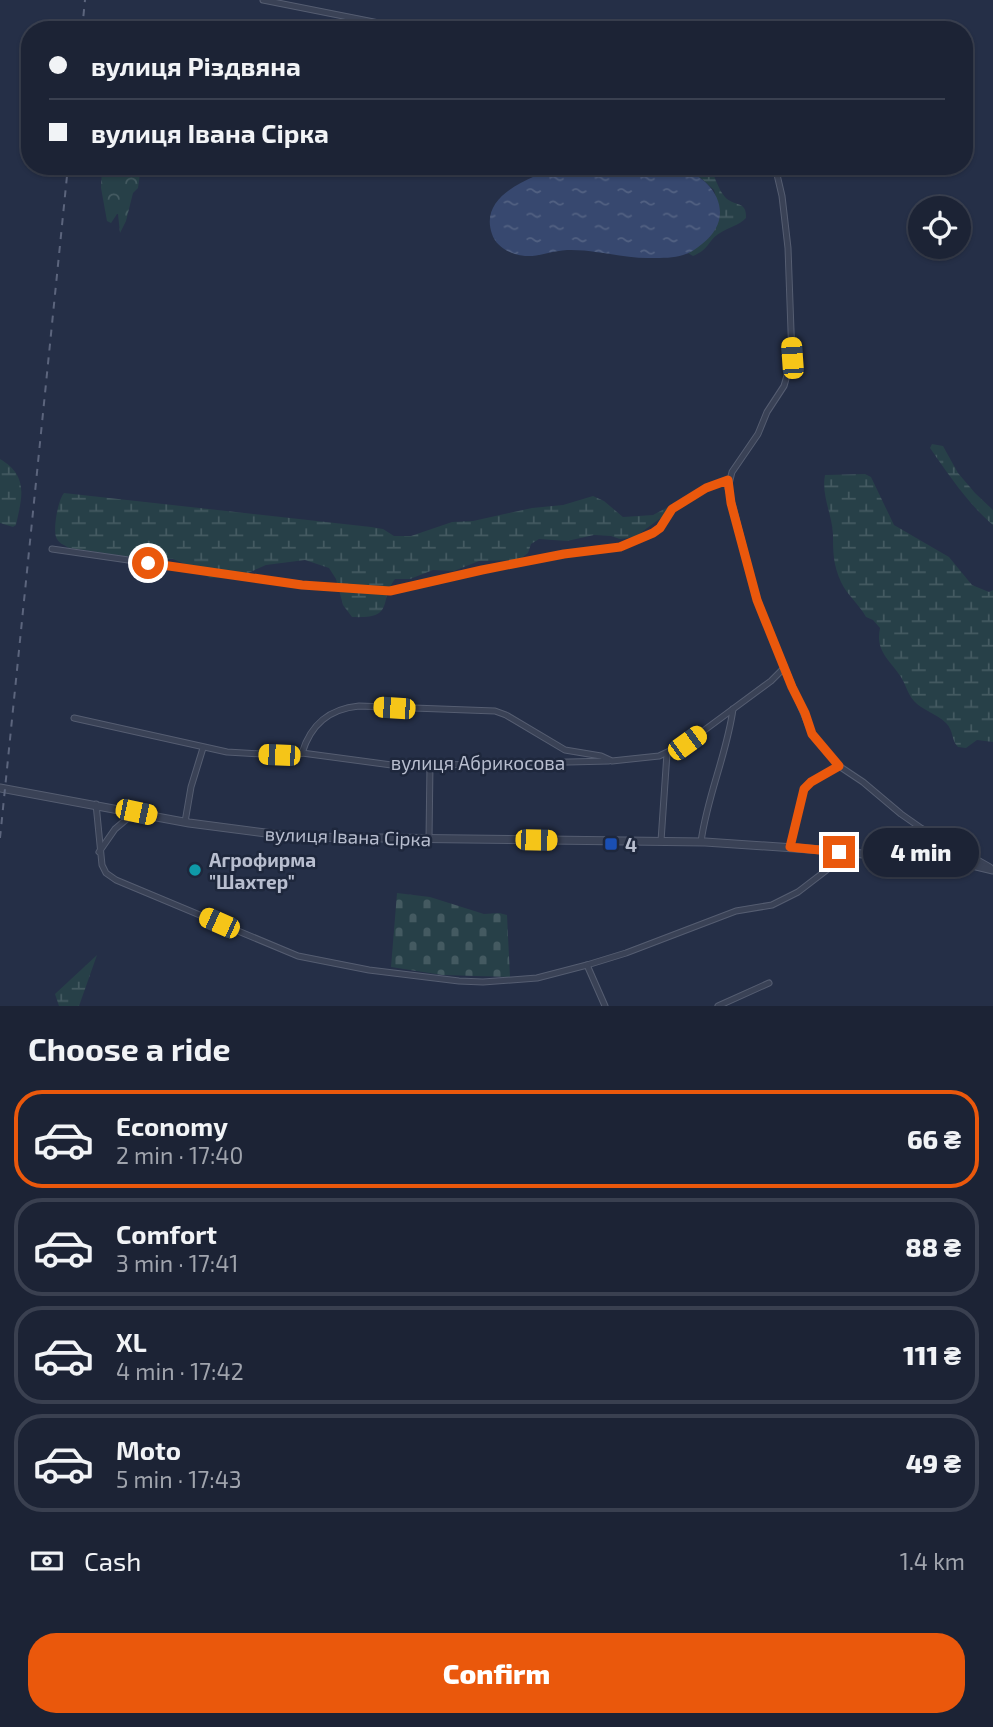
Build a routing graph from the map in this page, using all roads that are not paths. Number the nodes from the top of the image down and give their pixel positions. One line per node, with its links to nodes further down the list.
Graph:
1 (262, 0): 2 (street)
2 (368, 21)
3 (777, 175): 4 (street)
4 (728, 480): 5 (street); 6 (street)
5 (52, 549)
6 (784, 668): 7 (street, вулиця Абрикосова); 14 (street)
7 (733, 709): 11 (street, вулиця Абрикосова); 21 (street)
8 (74, 718): 9 (street, вулиця Абрикосова)
9 (203, 748): 10 (street, вулиця Абрикосова); 18 (street)
10 (302, 753): 12 (street, вулиця Абрикосова); 13 (street, вулиця Абрикосова)
11 (667, 753): 12 (street, вулиця Абрикосова); 20 (street)
12 (612, 761): 13 (street, вулиця Абрикосова)
13 (430, 764): 19 (street)
14 (839, 766): 22 (street); 25 (street)
15 (0, 788): 16 (street, вулиця Івана Сірка)
16 (96, 804): 17 (street, вулиця Івана Сірка); 23 (street)
17 (136, 812): 18 (street, вулиця Івана Сірка); 23 (street)
18 (185, 822): 19 (street, вулиця Івана Сірка)
19 (429, 839): 20 (street, вулиця Івана Сірка)
20 (661, 841): 21 (street, вулиця Івана Сірка)
21 (701, 842): 22 (street, вулиця Івана Сірка)
22 (790, 847): 24 (street, вулиця Івана Сірка)
23 (99, 852): 26 (street)
24 (856, 853): 25 (street, вулиця Івана Сірка); 26 (street)
25 (993, 869)
26 (587, 965): 28 (street)
27 (769, 983): 29 (street)
28 (605, 1006)
29 (718, 1006)

